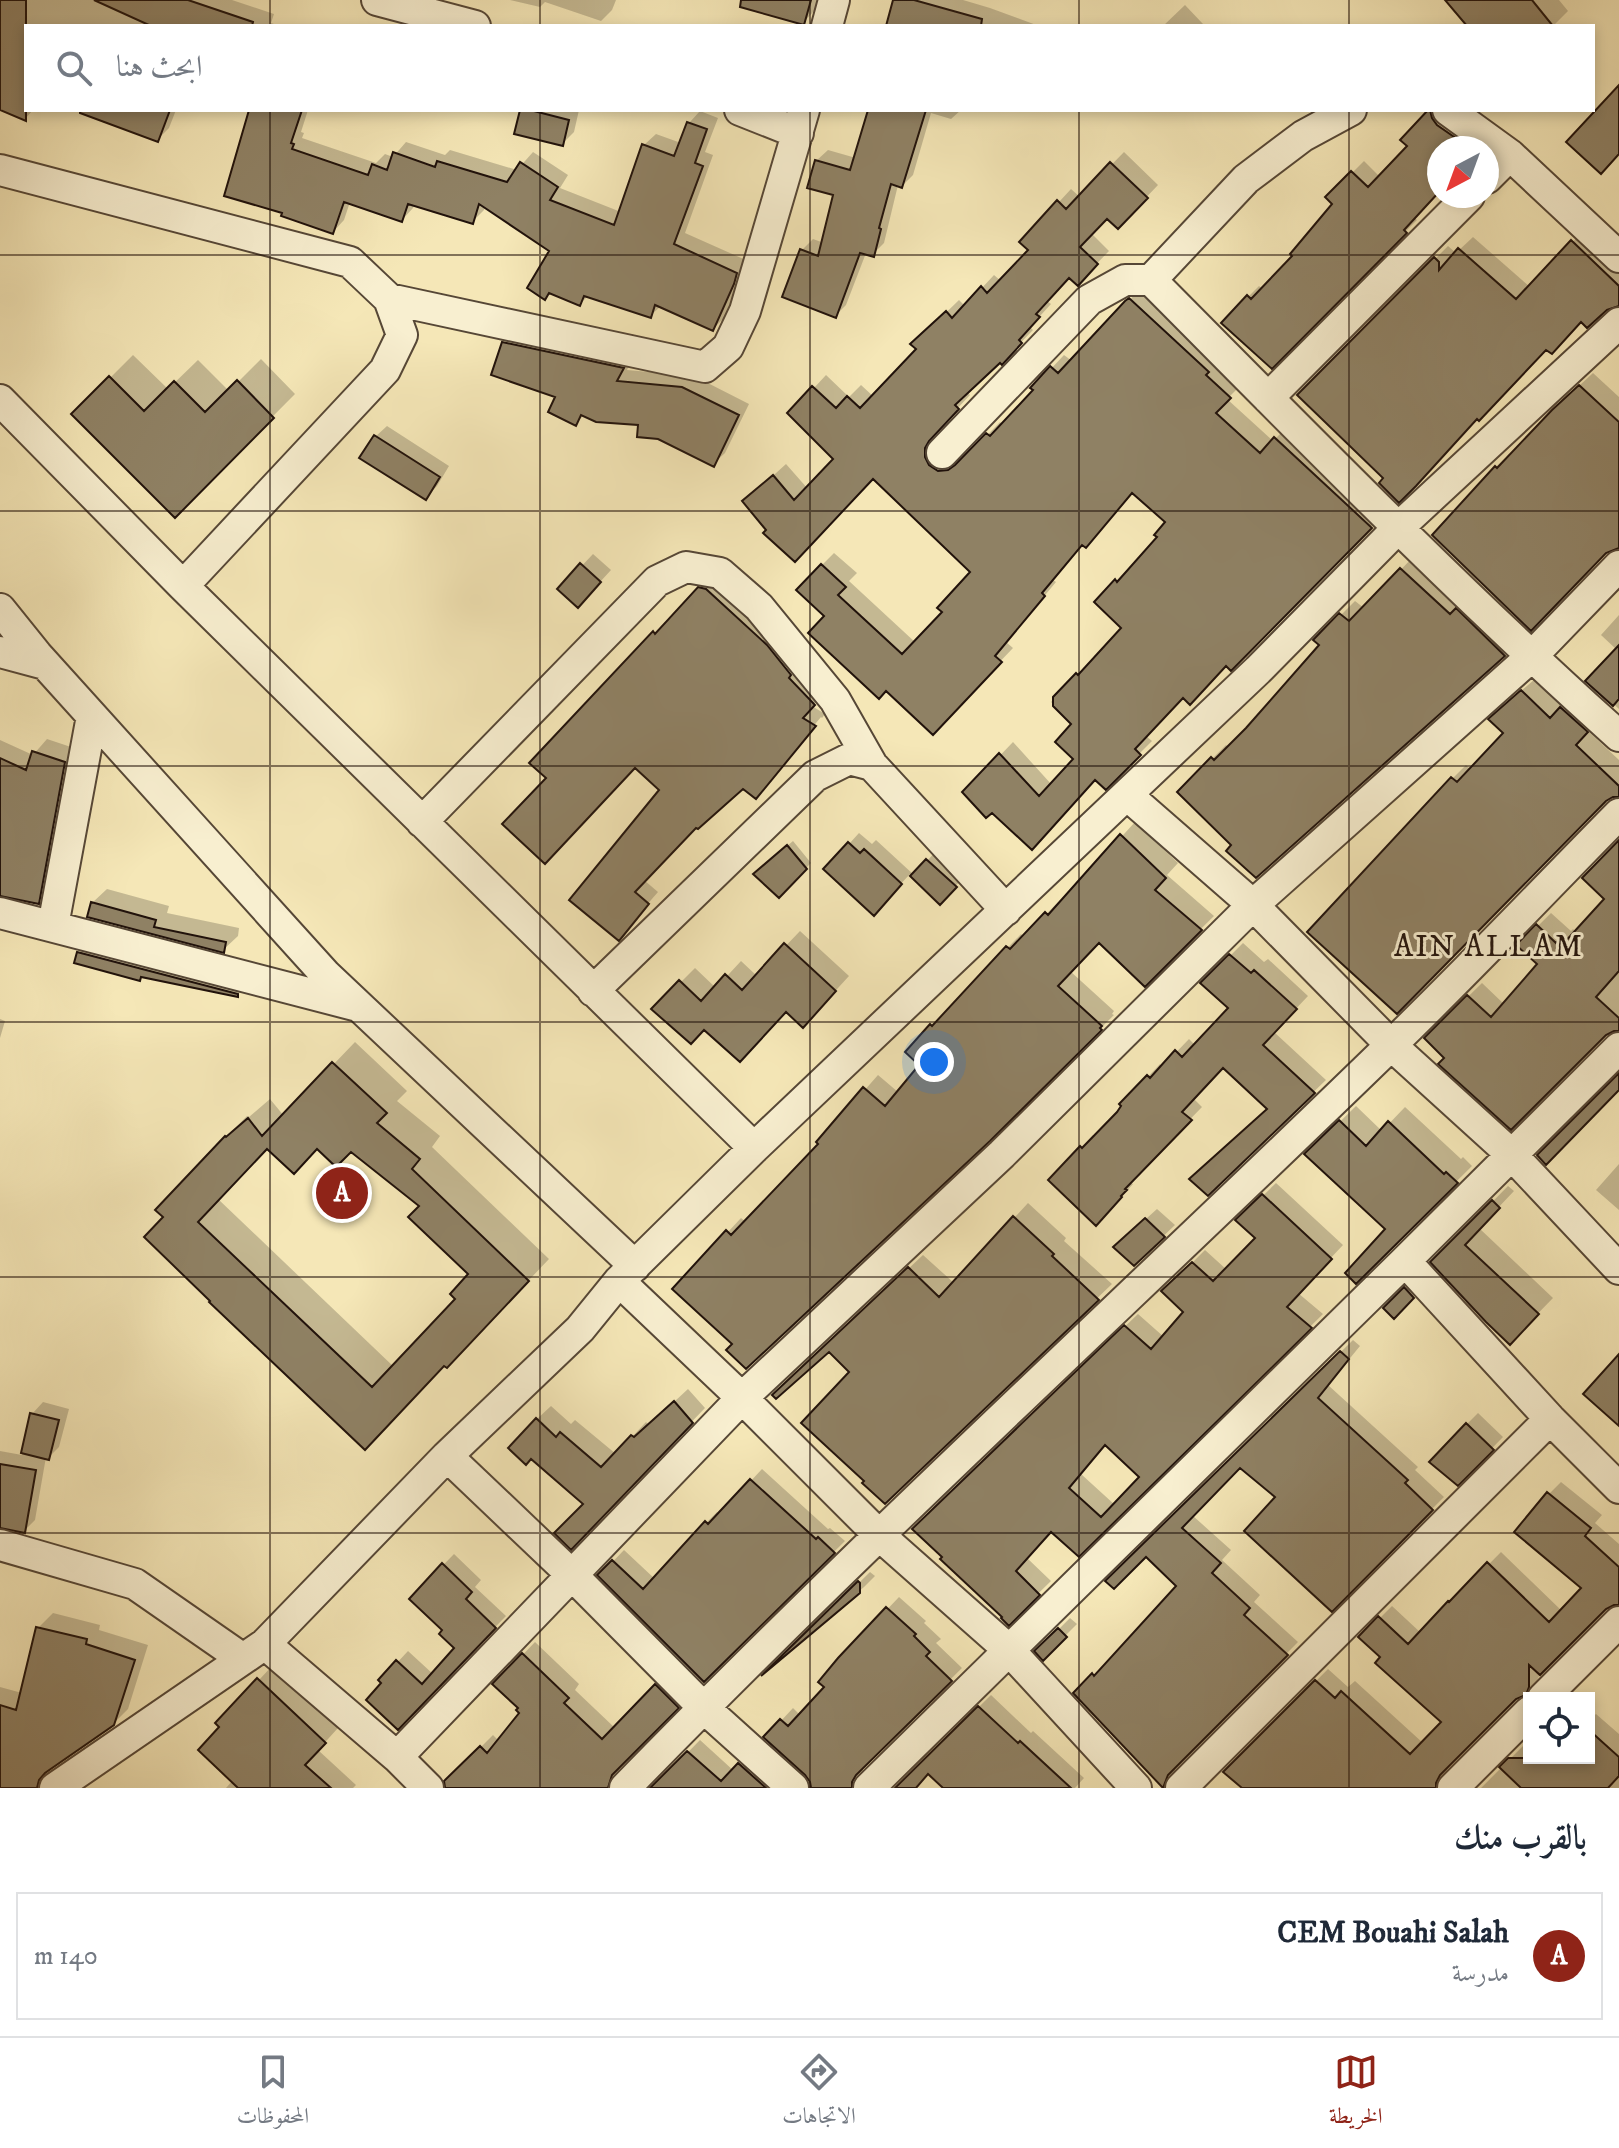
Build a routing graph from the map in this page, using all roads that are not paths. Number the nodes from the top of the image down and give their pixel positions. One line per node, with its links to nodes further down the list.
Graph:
1 (377, 0): 3 (street)
2 (834, 0): 4 (street)
3 (467, 24)
4 (828, 24)
5 (750, 112): 8 (street)
6 (1347, 112): 14 (street)
7 (1451, 112): 9 (street)
8 (801, 122): 15 (street)
9 (1510, 155): 10 (street); 13 (street)
10 (1499, 166)
11 (0, 170): 15 (street)
12 (1457, 208): 17 (street)
13 (1619, 257)
14 (1151, 280): 17 (street); 19 (street)
15 (389, 299): 22 (street)
16 (1619, 323): 20 (street)
17 (1268, 398): 20 (street)
18 (0, 400): 22 (street)
19 (942, 453)
20 (1398, 528): 25 (street); 30 (street)
21 (1619, 566): 25 (street)
22 (183, 586): 32 (street)
23 (0, 609): 26 (street)
24 (0, 652): 26 (street)
25 (1531, 657): 28 (street); 33 (street)
26 (45, 664): 27 (street)
27 (92, 716): 36 (street); 38 (street)
28 (1619, 736)
29 (872, 765): 32 (street); 34 (street); 37 (street)
30 (1127, 795): 33 (street); 34 (street)
31 (1619, 814): 39 (street)
32 (422, 822): 37 (street)
33 (1253, 905): 39 (street); 46 (street)
34 (1006, 910): 41 (street)
35 (0, 913): 36 (street)
36 (53, 926): 38 (street)
37 (593, 991): 41 (street)
38 (360, 1007): 45 (street)
39 (1391, 1045): 42 (street); 50 (street)
40 (1619, 1048): 42 (street)
41 (754, 1148): 45 (street)
42 (1511, 1154): 43 (street); 44 (street)
43 (1405, 1261): 47 (street); 54 (street)
44 (1619, 1269)
45 (627, 1274): 46 (street); 48 (street)
46 (742, 1398): 50 (street); 52 (street)
47 (1550, 1419): 49 (street); 66 (street)
48 (447, 1456): 52 (street); 55 (street)
49 (1619, 1488)
50 (879, 1535): 54 (street); 57 (street)
51 (0, 1545): 55 (street)
52 (572, 1575): 57 (street); 59 (street)
53 (1619, 1622): 56 (street)
54 (1009, 1650): 64 (street); 65 (street)
55 (254, 1652): 59 (street); 60 (street)
56 (1549, 1692)
57 (703, 1707): 62 (street); 63 (street)
58 (1523, 1718): 67 (street)
59 (397, 1757): 61 (street)
60 (55, 1788)
61 (428, 1788)
62 (625, 1788)
63 (793, 1788)
64 (869, 1788)
65 (1136, 1788)
66 (1181, 1788)
67 (1453, 1788)

